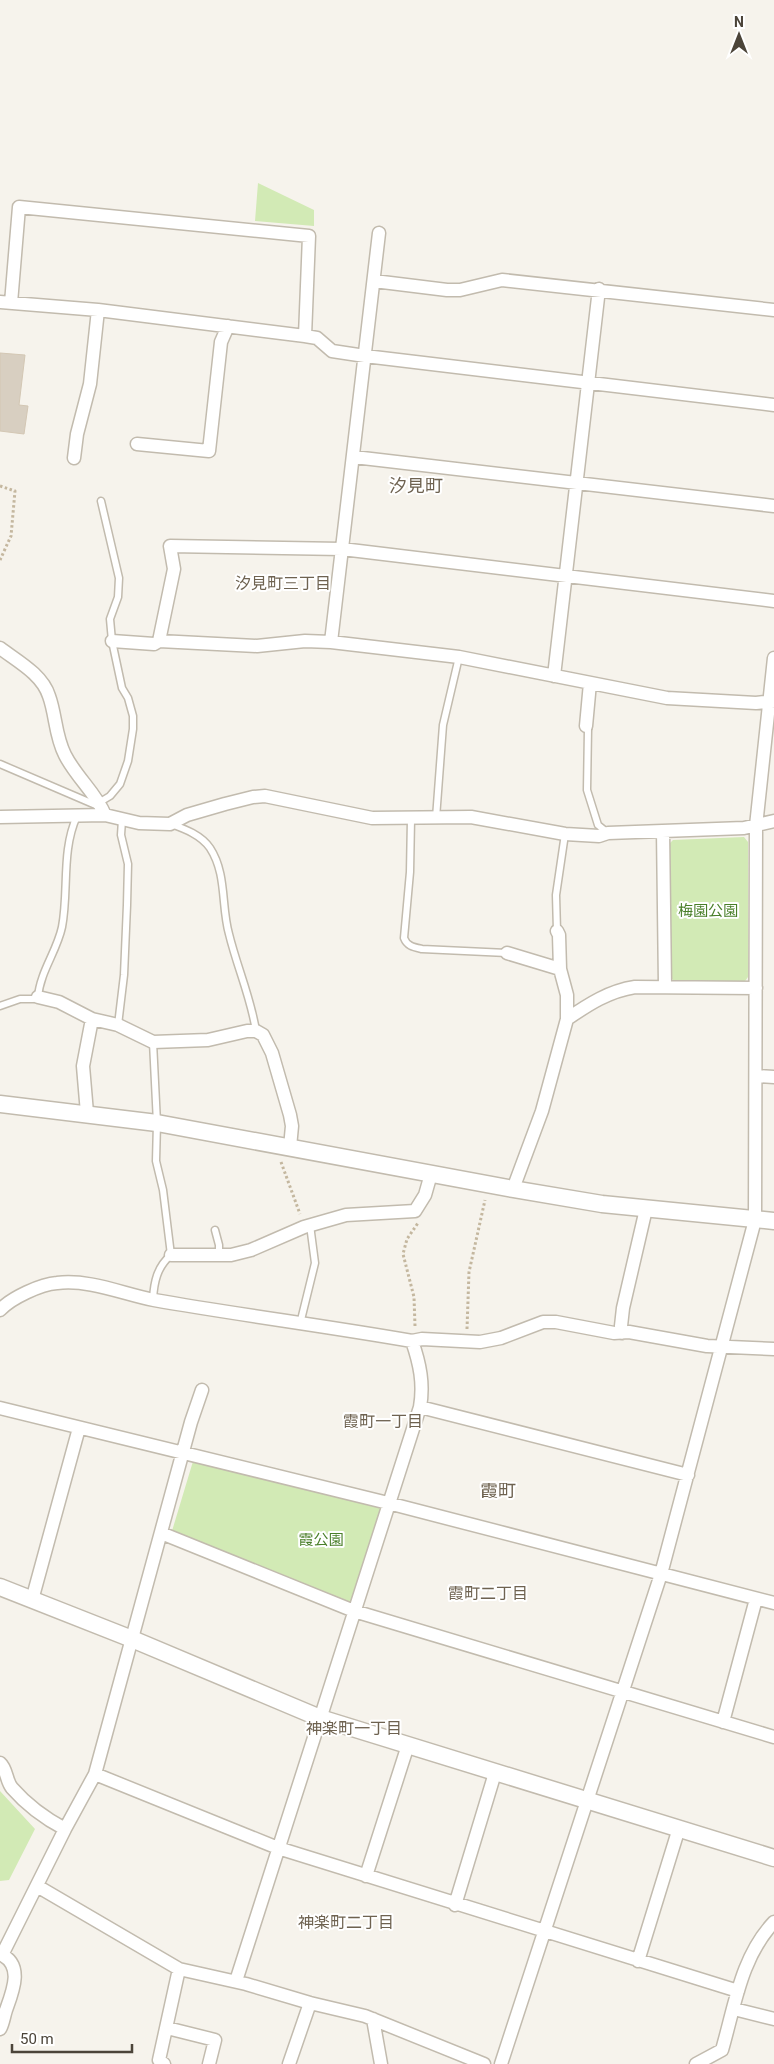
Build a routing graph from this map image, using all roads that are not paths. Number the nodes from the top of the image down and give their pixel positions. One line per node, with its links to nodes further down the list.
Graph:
1 (379, 233): 2 (street)
2 (374, 281): 3 (street); 9 (street)
3 (599, 289): 6 (street); 10 (street)
4 (5, 302): 5 (street); 8 (street)
5 (98, 310): 7 (street); 14 (street)
6 (774, 310)
7 (228, 326): 8 (street); 12 (street)
8 (306, 336): 9 (street)
9 (365, 356): 10 (street); 13 (street)
10 (588, 382): 11 (street); 15 (street)
11 (774, 404)
12 (137, 444)
13 (354, 457): 15 (street); 18 (street)
14 (74, 458)
15 (577, 483): 17 (street); 19 (street)
16 (101, 501): 21 (lane)
17 (774, 506)
18 (342, 549): 19 (street); 22 (street); 23 (street)
19 (566, 576): 20 (street); 27 (street)
20 (774, 601)
21 (112, 641): 22 (street); 32 (lane)
22 (159, 642): 23 (street)
23 (331, 642): 25 (street)
24 (0, 648): 32 (street)
25 (459, 658): 27 (street); 35 (lane)
26 (774, 658): 29 (street)
27 (554, 676): 28 (street)
28 (590, 683): 29 (street); 30 (street)
29 (771, 701): 40 (street)
30 (586, 726): 42 (lane)
31 (0, 764): 32 (lane)
32 (102, 808): 33 (street); 37 (street)
33 (77, 816): 34 (street); 49 (lane)
34 (0, 817)
35 (436, 818): 36 (street); 43 (street)
36 (410, 819): 39 (street); 45 (lane)
37 (122, 820): 39 (street); 53 (lane)
38 (774, 821): 40 (street)
39 (170, 824): 54 (lane)
40 (756, 826): 41 (street); 48 (street)
41 (663, 831): 42 (street); 47 (street)
42 (608, 833): 43 (street)
43 (565, 834): 44 (lane)
44 (557, 931): 46 (street)
45 (507, 953): 46 (street)
46 (560, 969): 52 (street)
47 (664, 986): 48 (street); 52 (street)
48 (756, 988): 56 (street)
49 (38, 997): 50 (lane); 51 (street)
50 (0, 1006)
51 (92, 1019): 53 (street); 59 (street)
52 (567, 1019): 63 (street)
53 (118, 1025): 55 (street)
54 (256, 1031): 55 (street); 61 (street)
55 (153, 1042): 60 (lane)
56 (756, 1076): 57 (street); 65 (street)
57 (774, 1077)
58 (0, 1104): 59 (street)
59 (87, 1113): 60 (street)
60 (157, 1122): 61 (street); 69 (lane)
61 (287, 1147): 62 (street)
62 (431, 1174): 63 (street); 67 (street)
63 (513, 1189): 64 (street)
64 (646, 1209): 65 (street); 74 (street)
65 (755, 1220): 66 (street); 76 (street)
66 (774, 1221)
67 (307, 1226): 70 (street); 73 (lane)
68 (215, 1230): 70 (lane)
69 (171, 1255): 70 (street); 71 (lane)
70 (219, 1255)
71 (153, 1300): 72 (street); 73 (street)
72 (0, 1310)
73 (300, 1324): 75 (street)
74 (622, 1333): 75 (street); 76 (street)
75 (414, 1341): 80 (street)
76 (722, 1348): 77 (street); 83 (street)
77 (774, 1349)
78 (202, 1390): 82 (street)
79 (0, 1408): 81 (street)
80 (420, 1408): 83 (street); 84 (street)
81 (79, 1428): 82 (street); 89 (street)
82 (183, 1454): 84 (street); 85 (street)
83 (688, 1475): 86 (street)
84 (388, 1503): 86 (street); 91 (street)
85 (161, 1532): 91 (street); 92 (street)
86 (661, 1574): 88 (street); 93 (street)
87 (0, 1587): 89 (street)
88 (756, 1599): 90 (street); 95 (street)
89 (32, 1600): 92 (street)
90 (774, 1603)
91 (354, 1611): 93 (street); 94 (street)
92 (132, 1639): 94 (street); 100 (street)
93 (622, 1691): 95 (street); 101 (street)
94 (320, 1718): 97 (street); 104 (street)
95 (722, 1722): 96 (street)
96 (774, 1737)
97 (408, 1745): 99 (street); 106 (street)
98 (0, 1763): 103 (street)
99 (495, 1773): 101 (street); 108 (street)
100 (95, 1774): 103 (street); 104 (street)
101 (587, 1801): 102 (street); 110 (street)
102 (679, 1828): 105 (street); 112 (street)
103 (65, 1830): 107 (street)
104 (278, 1848): 106 (street); 114 (street)
105 (774, 1858)
106 (366, 1876): 108 (street)
107 (37, 1886): 111 (street); 113 (street)
108 (455, 1904): 110 (street)
109 (774, 1922): 115 (street)
110 (545, 1932): 112 (street); 128 (street)
111 (1, 1954): 121 (street)
112 (638, 1961): 115 (street)
113 (179, 1969): 114 (street); 120 (street)
114 (236, 1981): 116 (street)
115 (738, 1991): 117 (street)
116 (310, 2003): 119 (street); 125 (street)
117 (734, 2009): 118 (street); 122 (street)
118 (774, 2019)
119 (373, 2020): 126 (street); 127 (street)
120 (167, 2028): 123 (street); 124 (street)
121 (0, 2029)
122 (722, 2050): 129 (street); 130 (street)
123 (164, 2064)
124 (208, 2064)
125 (289, 2064)
126 (381, 2064)
127 (484, 2064)
128 (501, 2064)
129 (696, 2064)
130 (719, 2064)

